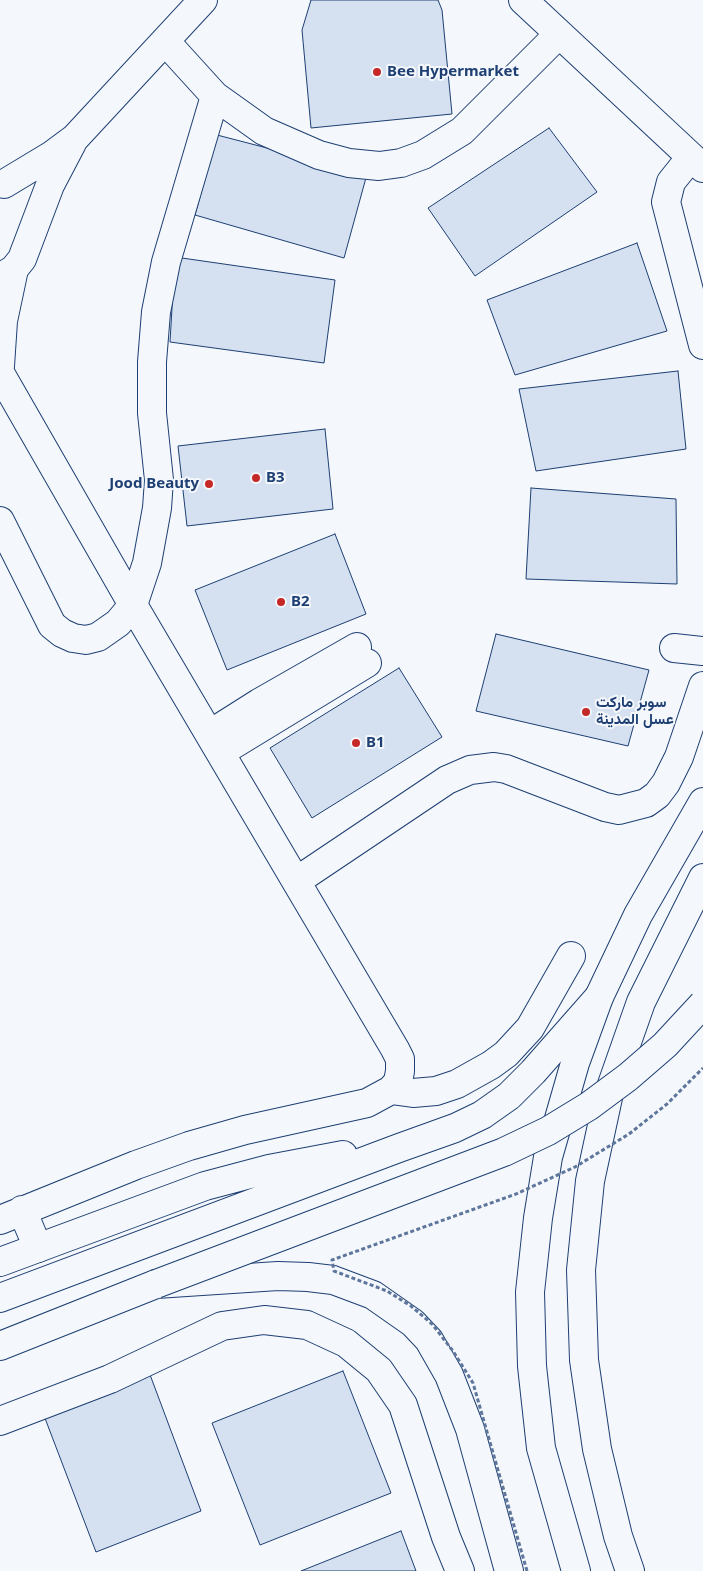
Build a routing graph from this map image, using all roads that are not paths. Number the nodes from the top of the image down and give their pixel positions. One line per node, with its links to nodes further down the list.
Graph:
1 (203, 0): 4 (main road)
2 (523, 0): 3 (main road)
3 (559, 34): 5 (main road); 7 (main road)
4 (165, 41): 5 (main road); 6 (main road)
5 (216, 96): 15 (main road)
6 (75, 138): 8 (main road); 9 (main road)
7 (697, 162): 11 (main road)
8 (2, 183): 9 (main road)
9 (30, 236): 10 (main road)
10 (7, 273): 12 (main road)
11 (703, 344)
12 (0, 366)
13 (0, 373): 15 (main road)
14 (0, 522): 15 (main road)
15 (133, 605): 20 (main road)
16 (674, 648): 17 (main road)
17 (703, 651)
18 (362, 655): 20 (main road)
19 (703, 686): 23 (main road)
20 (215, 743): 23 (main road)
21 (703, 802): 25 (main road)
22 (703, 878): 41 (main road)
23 (298, 880): 27 (main road)
24 (571, 956): 27 (main road)
25 (599, 997): 28 (main road); 40 (main road)
26 (703, 1004): 32 (main road, bridge)
27 (391, 1090): 29 (main road)
28 (399, 1148): 30 (main road); 33 (main road)
29 (11, 1215): 30 (main road)
30 (38, 1248): 31 (main road)
31 (0, 1262)
32 (156, 1284): 34 (main road); 39 (main road, bridge)
33 (0, 1298)
34 (30, 1334): 35 (main road); 36 (main road)
35 (0, 1346)
36 (0, 1353)
37 (0, 1421): 38 (main road)
38 (460, 1571)
39 (509, 1571)
40 (576, 1571)
41 (630, 1571)

